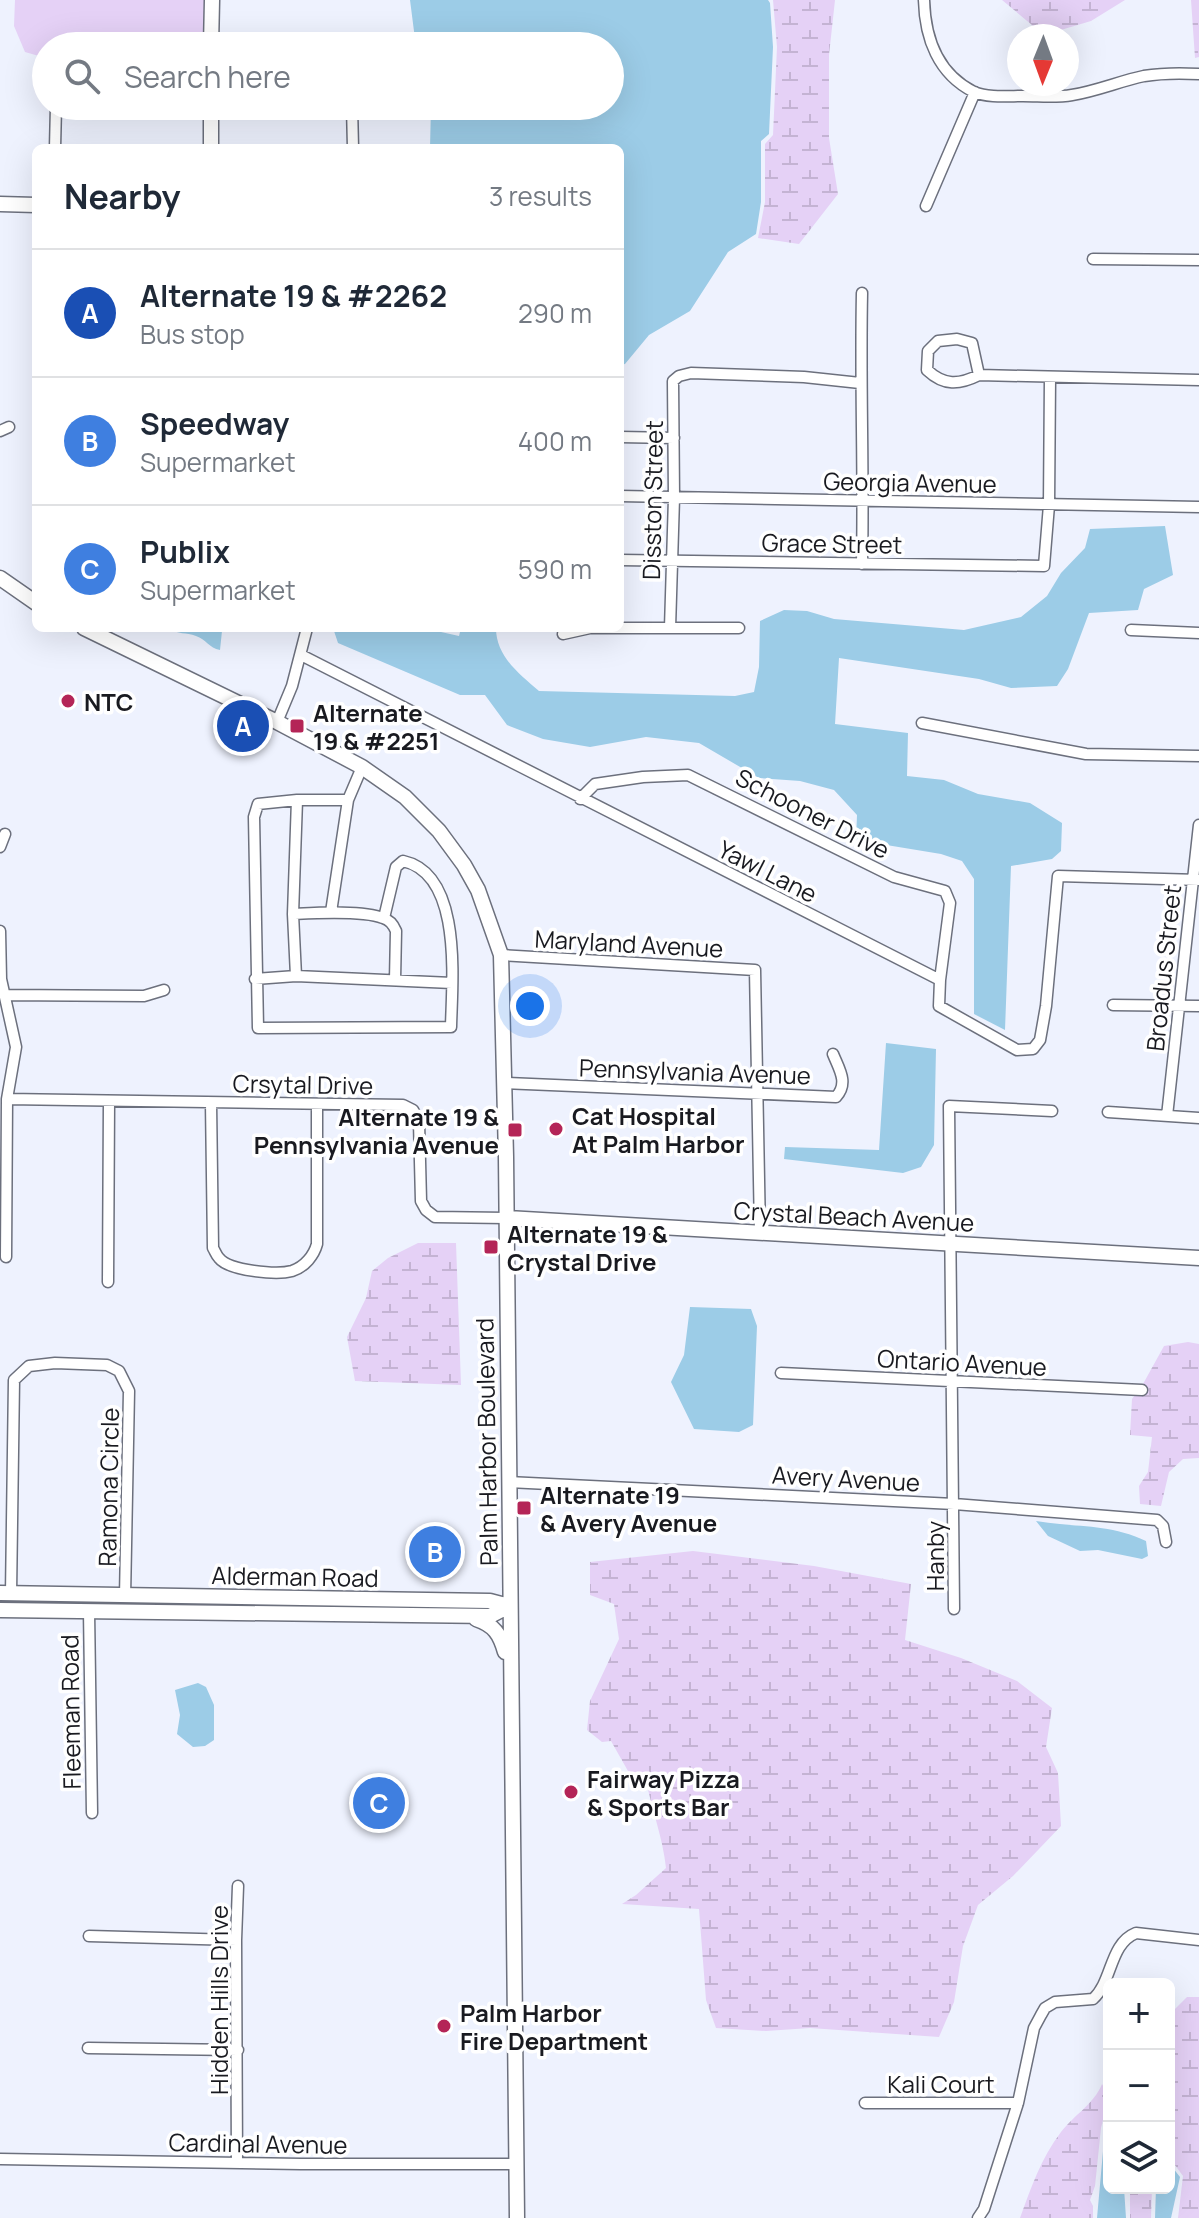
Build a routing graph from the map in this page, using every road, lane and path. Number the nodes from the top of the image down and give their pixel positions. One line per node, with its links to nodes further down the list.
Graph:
1 (212, 0): 3 (main road)
2 (924, 0): 5 (street)
3 (211, 32)
4 (1199, 74): 5 (street)
5 (975, 92): 14 (street)
6 (56, 120): 9 (street)
7 (211, 120): 10 (main road)
8 (352, 120): 11 (street)
9 (55, 144)
10 (211, 144)
11 (353, 144)
12 (0, 204): 13 (main road)
13 (32, 205)
14 (926, 206)
15 (1093, 259): 16 (street)
16 (1199, 260)
17 (862, 293): 21 (street)
18 (979, 375): 18 (street); 19 (street)
19 (1050, 378): 20 (street); 27 (street)
20 (1199, 380)
21 (860, 383): 23 (street, Disston Street); 26 (street)
22 (624, 437): 23 (street)
23 (674, 438): 25 (street, Disston Street)
24 (624, 496): 25 (street, Georgia Avenue)
25 (674, 498): 26 (street, Georgia Avenue); 30 (street, Disston Street)
26 (863, 501): 27 (street, Georgia Avenue); 31 (street)
27 (1049, 505): 28 (street, Georgia Avenue); 31 (street, Grace Street)
28 (1199, 507)
29 (624, 560): 30 (street, Grace Street)
30 (671, 561): 31 (street, Grace Street); 35 (street, Disston Street)
31 (862, 564)
32 (0, 578): 33 (main road)
33 (32, 600)
34 (624, 628): 35 (street)
35 (670, 628): 36 (street)
36 (739, 628)
37 (1131, 630): 41 (street)
38 (92, 632): 44 (main road)
39 (306, 632): 43 (street)
40 (572, 632): 42 (street)
41 (1199, 633)
42 (563, 634)
43 (301, 655): 44 (street); 48 (street, Yawl Lane)
44 (277, 722): 47 (main road, Palm Harbor Boulevard)
45 (922, 723): 46 (street)
46 (1199, 756)
47 (362, 767): 50 (street); 59 (main road, Palm Harbor Boulevard)
48 (580, 799): 63 (street, Yawl Lane); 63 (street, Schooner Drive)
49 (297, 800): 50 (street); 56 (street); 61 (street)
50 (348, 800): 55 (street)
51 (1199, 825): 54 (street, Broadus Street)
52 (5, 834): 53 (street)
53 (0, 847)
54 (1196, 880): 63 (street); 68 (street, Broadus Street)
55 (331, 912): 56 (street); 57 (street)
56 (293, 914): 60 (street)
57 (384, 918): 62 (street); 64 (street)
58 (0, 931): 66 (street)
59 (501, 955): 71 (main road, Palm Harbor Boulevard); 72 (street, Maryland Avenue)
60 (296, 976): 61 (street); 62 (street)
61 (255, 979): 64 (street)
62 (395, 980): 64 (street)
63 (940, 980)
64 (452, 983)
65 (164, 990): 66 (street)
66 (4, 995): 73 (street)
67 (1113, 1005): 68 (street)
68 (1178, 1006): 69 (street); 79 (street, Broadus Street)
69 (1199, 1006)
70 (833, 1054): 72 (street, Pennsylvania Avenue)
71 (505, 1083): 72 (street, Pennsylvania Avenue); 81 (main road, Palm Harbor Boulevard)
72 (759, 1094): 82 (street)
73 (7, 1099): 74 (street, Crsytal Drive); 84 (street)
74 (109, 1102): 75 (street, Crsytal Drive); 86 (street)
75 (211, 1103): 76 (street, Crsytal Drive); 76 (street)
76 (317, 1105): 81 (street, Crsytal Drive)
77 (1052, 1111): 83 (street)
78 (1108, 1112): 79 (street)
79 (1167, 1116): 80 (street)
80 (1199, 1118)
81 (506, 1218): 82 (main road, Crystal Beach Avenue); 90 (main road, Palm Harbor Boulevard)
82 (760, 1232): 83 (main road, Crystal Beach Avenue)
83 (950, 1243): 85 (main road, Crystal Beach Avenue); 88 (street, Hanby)
84 (6, 1257)
85 (1199, 1258)
86 (108, 1282)
87 (781, 1373): 88 (street, Ontario Avenue)
88 (952, 1382): 89 (street, Ontario Avenue); 91 (street, Hanby)
89 (1142, 1390)
90 (508, 1482): 91 (street, Avery Avenue); 95 (main road, Palm Harbor Boulevard)
91 (954, 1504): 92 (street, Avery Avenue); 96 (street, Hanby)
92 (1166, 1542)
93 (5, 1594): 94 (main road, Alderman Road); 94 (street, Ramona Circle)
94 (125, 1597): 95 (main road, Alderman Road)
95 (509, 1606): 99 (main road, Alderman Road); 100 (main road, Palm Harbor Boulevard)
96 (954, 1609)
97 (0, 1610): 98 (main road, Alderman Road)
98 (89, 1611): 99 (main road, Alderman Road); 101 (street, Fleeman Road)
99 (464, 1616): 100 (main road)
100 (511, 1670): 113 (main road, Palm Harbor Boulevard)
101 (92, 1813)
102 (238, 1886): 105 (street, Hidden Hills Drive)
103 (1199, 1926): 106 (street)
104 (89, 1936): 105 (street)
105 (236, 1940): 108 (street, Hidden Hills Drive)
106 (1198, 1940): 110 (street)
107 (88, 2048): 108 (street)
108 (238, 2050): 112 (street, Hidden Hills Drive)
109 (865, 2103): 110 (street, Kali Court)
110 (1018, 2103): 115 (street)
111 (0, 2159): 112 (street, Cardinal Avenue)
112 (237, 2163): 113 (street, Cardinal Avenue)
113 (516, 2164): 114 (main road, Palm Harbor Boulevard)
114 (517, 2218)
115 (978, 2218)

